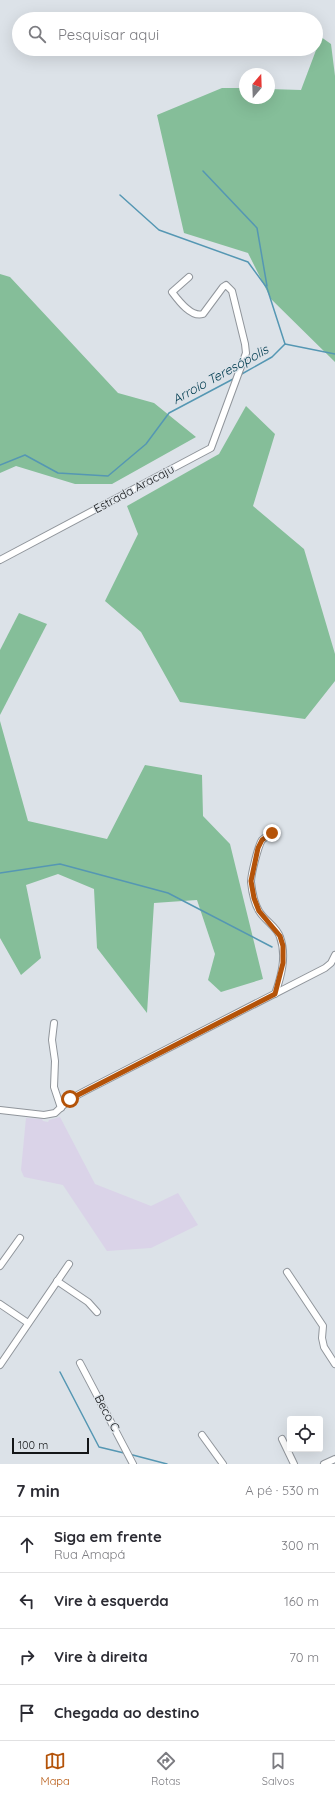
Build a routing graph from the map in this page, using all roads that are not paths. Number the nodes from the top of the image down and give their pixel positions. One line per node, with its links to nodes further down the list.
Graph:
1 (190, 277): 2 (street, Estrada Aracaju)
2 (0, 560)
3 (272, 833): 5 (street)
4 (335, 955): 5 (street)
5 (275, 994): 7 (street)
6 (54, 1023): 7 (street)
7 (61, 1108): 8 (street)
8 (0, 1110)
9 (20, 1238): 11 (street)
10 (69, 1264): 13 (street)
11 (0, 1266)
12 (287, 1272): 18 (street)
13 (57, 1281): 15 (street); 16 (street)
14 (0, 1304): 16 (street)
15 (97, 1312)
16 (28, 1323): 19 (street)
17 (80, 1363): 22 (street, Beco C)
18 (335, 1364)
19 (0, 1365)
20 (202, 1435): 23 (street)
21 (282, 1439): 24 (street)
22 (133, 1464)
23 (223, 1464)
24 (294, 1464)

